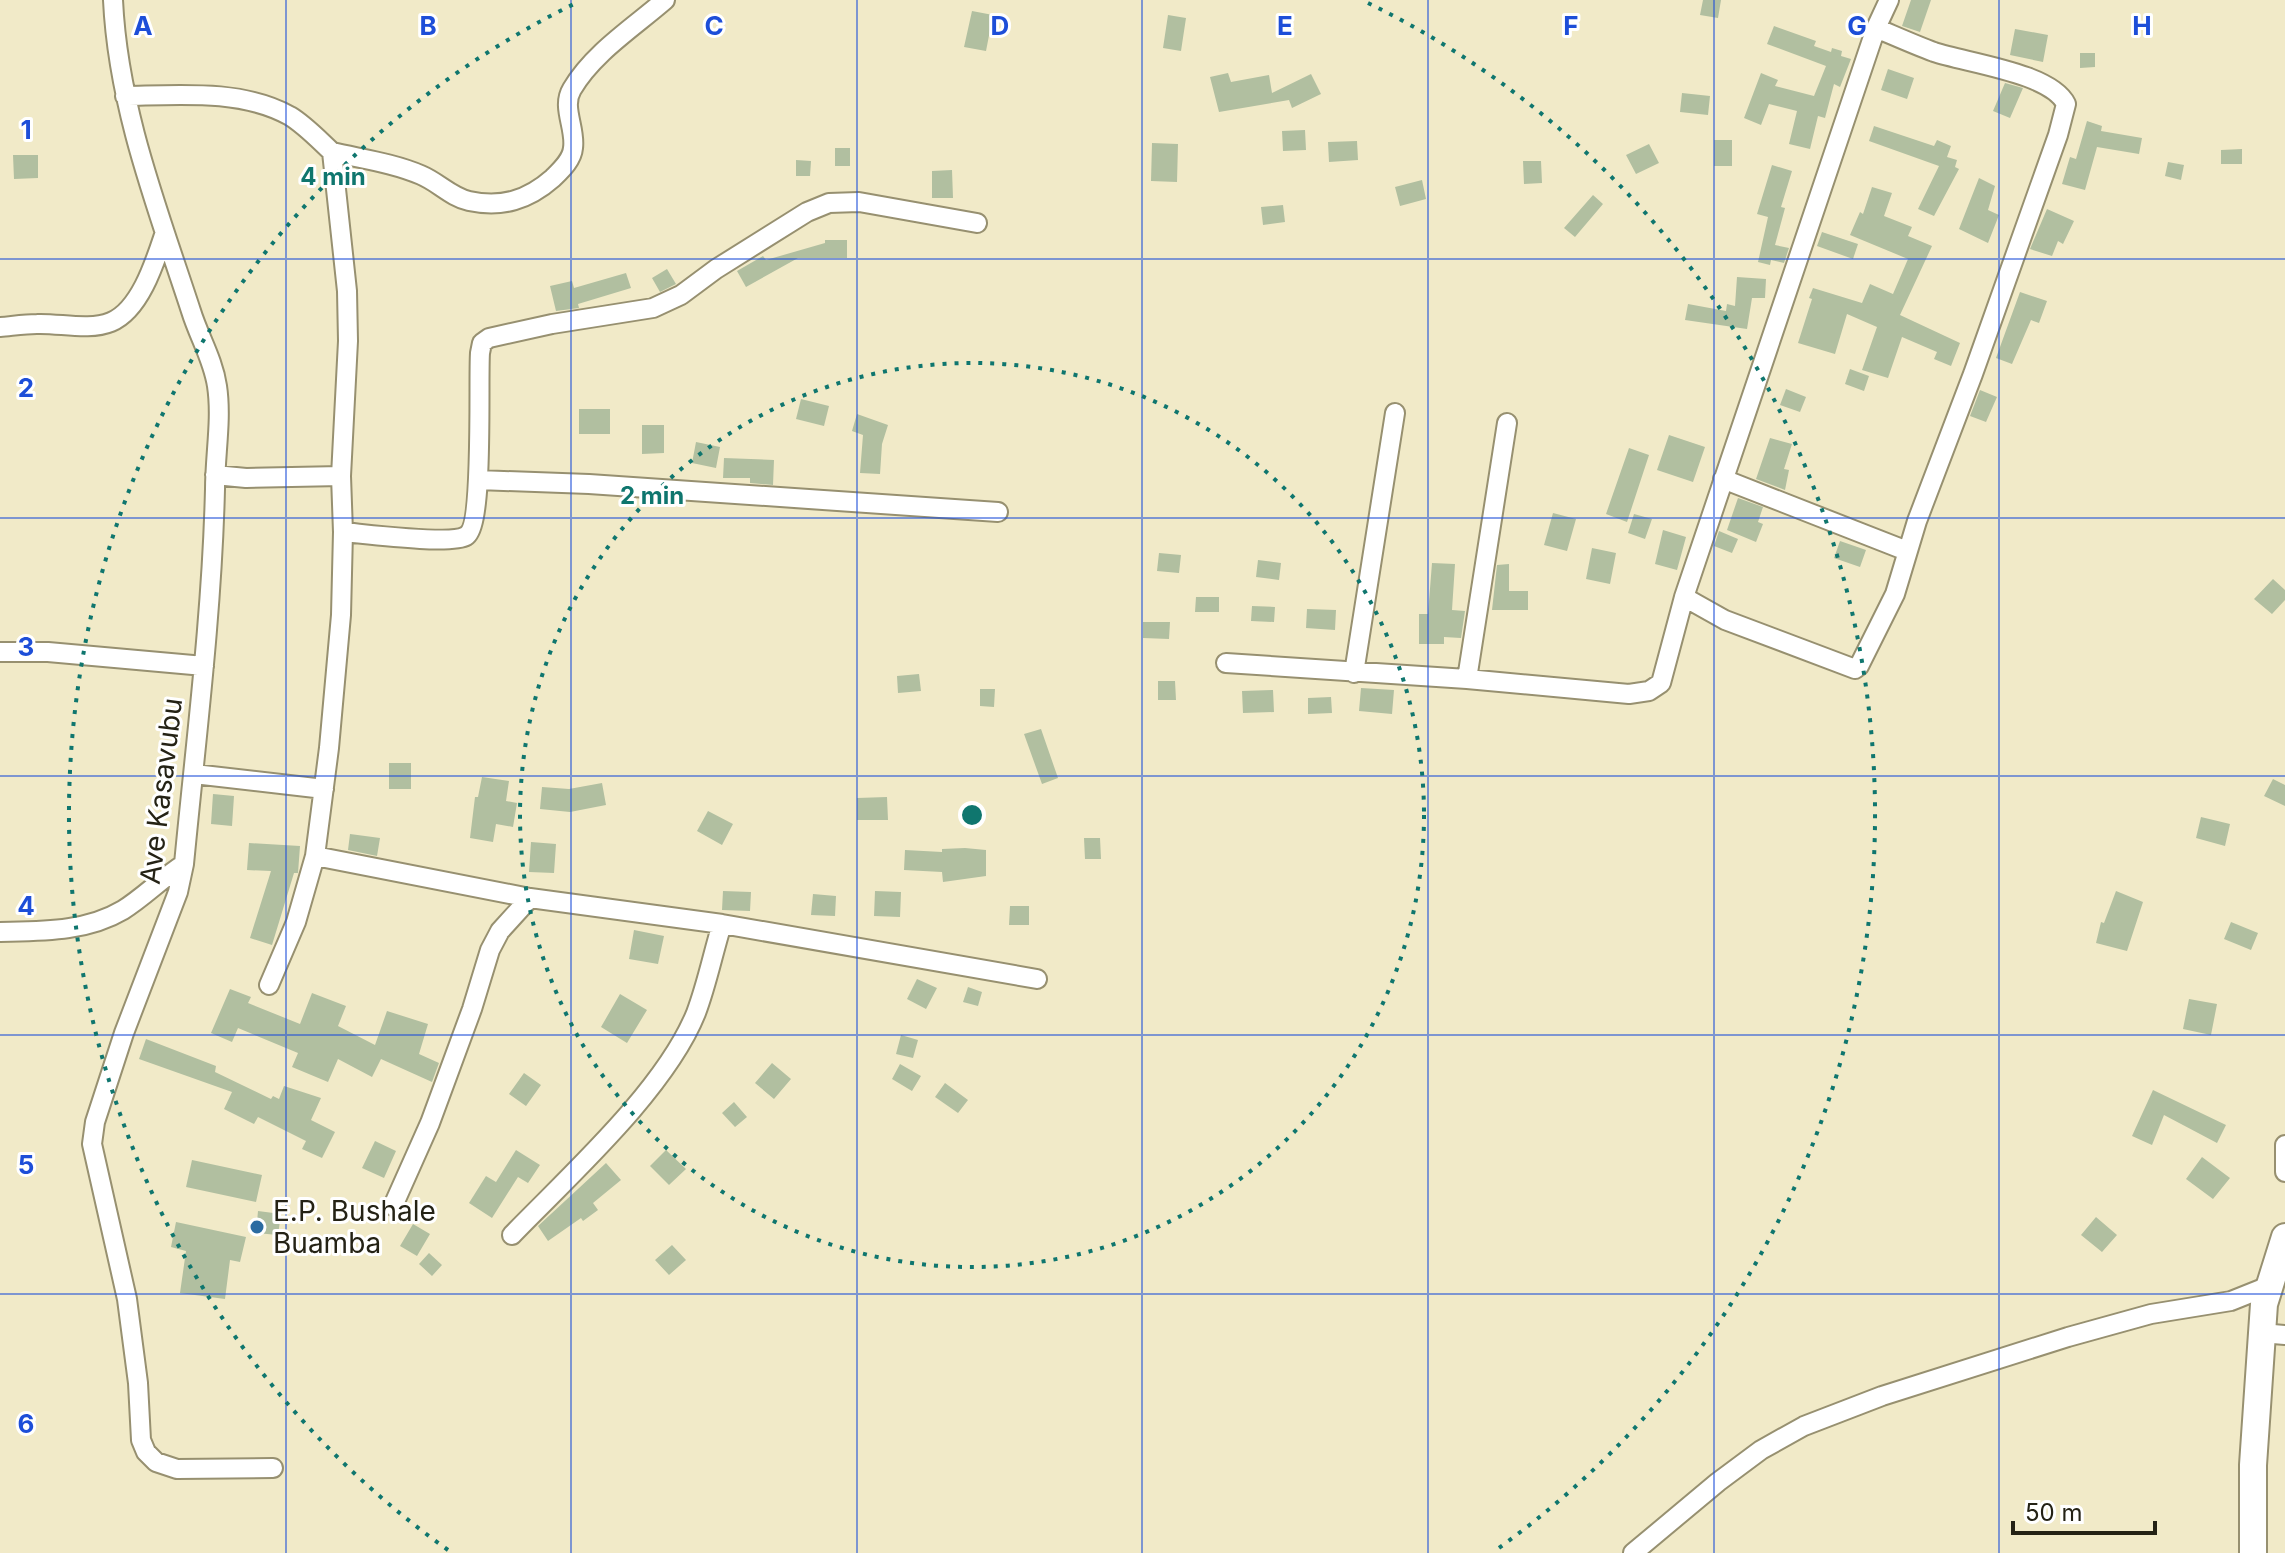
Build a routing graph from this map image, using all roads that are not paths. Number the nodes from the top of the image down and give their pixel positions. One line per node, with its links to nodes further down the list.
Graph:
1 (113, 0): 5 (street, Ave Kasavubu)
2 (665, 0): 6 (street)
3 (1889, 0): 4 (street)
4 (1876, 28): 14 (street); 18 (street)
5 (125, 96): 6 (street); 8 (street, Ave Kasavubu)
6 (332, 152): 13 (street)
7 (977, 223): 15 (street)
8 (164, 235): 9 (street); 12 (street, Ave Kasavubu)
9 (0, 327)
10 (1395, 413): 23 (street)
11 (1507, 423): 24 (street)
12 (215, 475): 13 (street); 22 (street, Ave Kasavubu)
13 (341, 476): 17 (street)
14 (1723, 479): 18 (street); 19 (street)
15 (478, 480): 16 (street); 17 (street)
16 (998, 512)
17 (343, 532): 26 (street)
18 (1907, 551): 19 (street)
19 (1684, 597): 24 (street)
20 (0, 652): 22 (street)
21 (1226, 663): 23 (street)
22 (204, 666): 25 (street, Ave Kasavubu)
23 (1354, 673): 24 (street)
24 (1467, 679)
25 (194, 774): 26 (street); 28 (street, Ave Kasavubu)
26 (324, 789): 27 (street)
27 (315, 856): 29 (street); 33 (street)
28 (184, 864): 31 (street); 41 (street, Ave Kasavubu)
29 (530, 898): 30 (street); 36 (street)
30 (722, 924): 32 (street); 37 (street)
31 (0, 932)
32 (1037, 979)
33 (269, 985)
34 (2285, 1145): 35 (street)
35 (2285, 1172)
36 (393, 1206)
37 (512, 1235)
38 (2285, 1237): 39 (main road)
39 (2271, 1285): 40 (main road); 42 (street)
40 (2273, 1334): 43 (main road)
41 (273, 1468)
42 (1633, 1553)
43 (2253, 1553)

